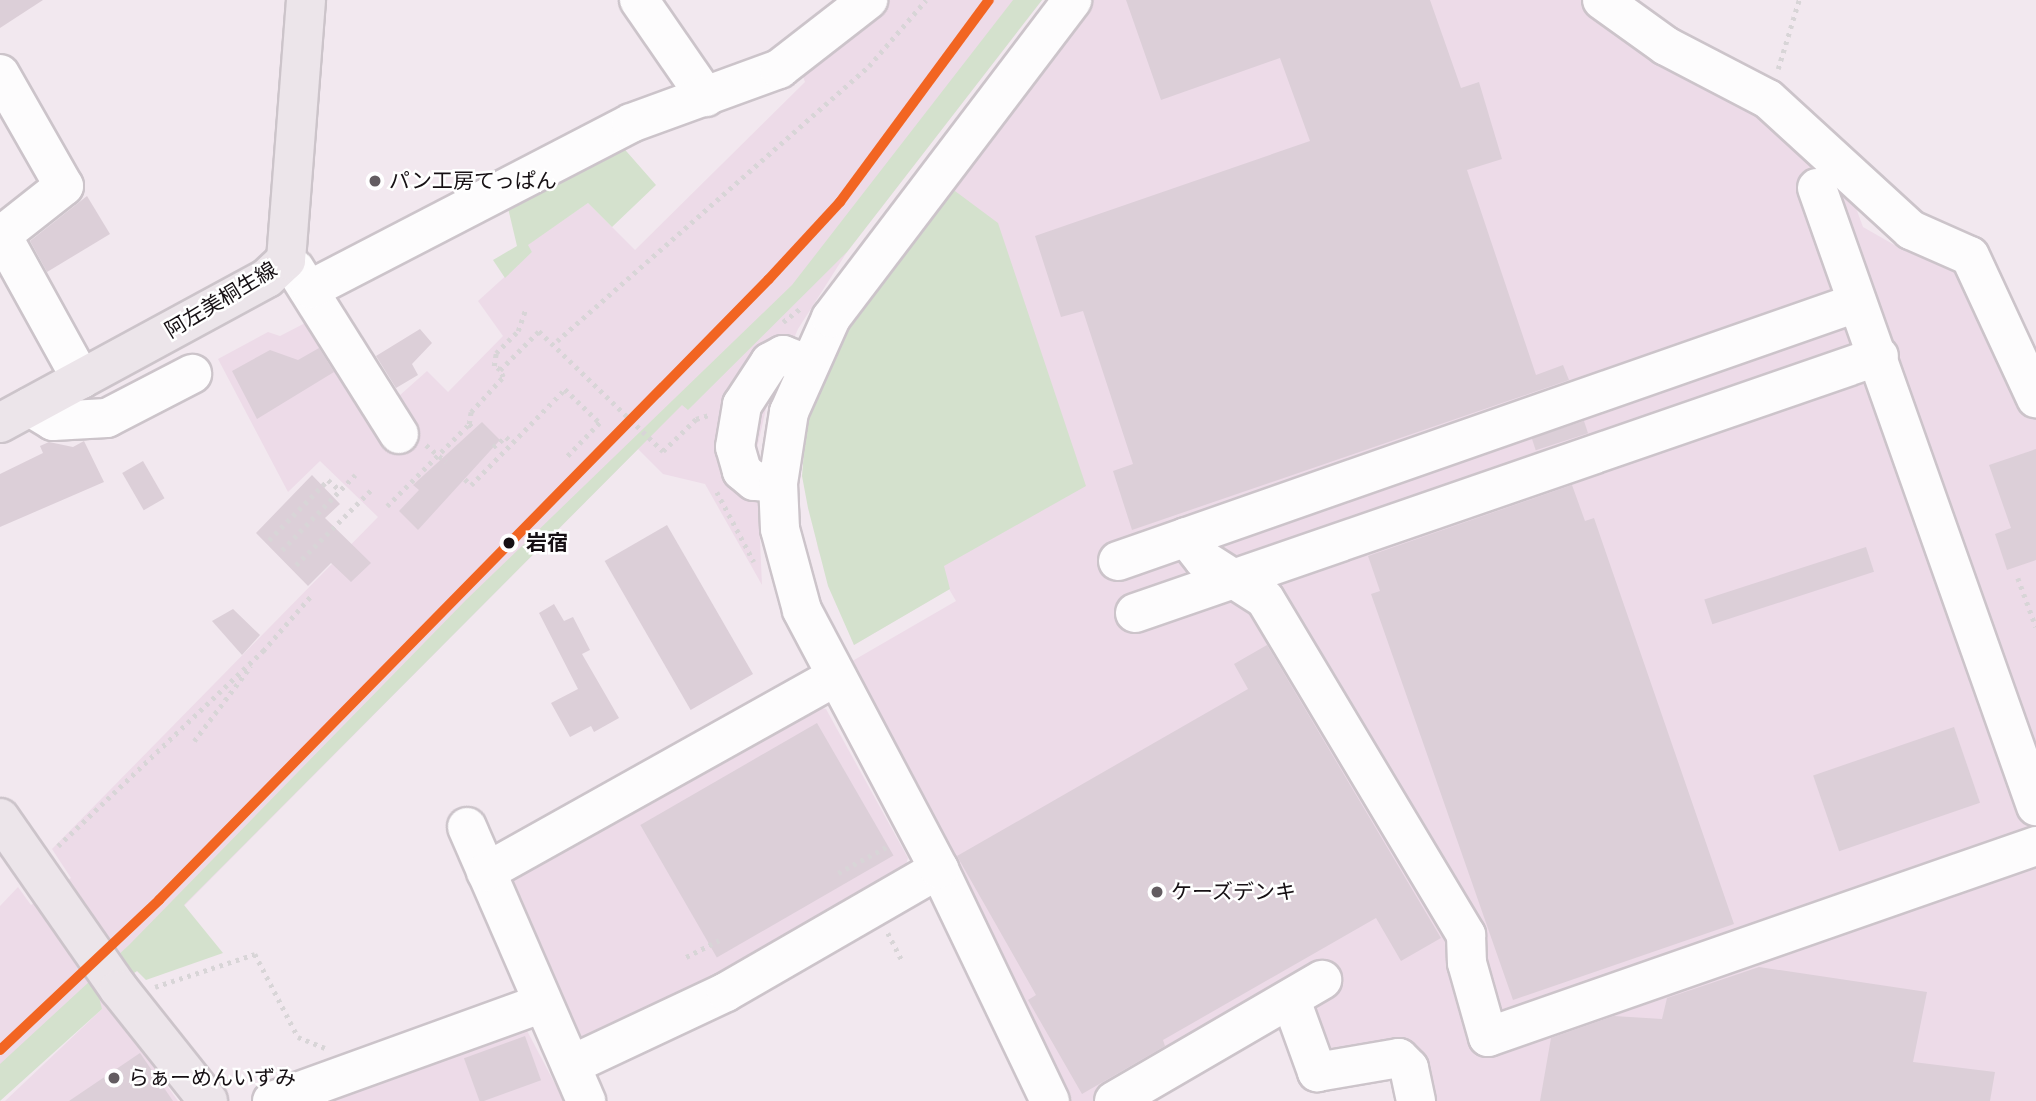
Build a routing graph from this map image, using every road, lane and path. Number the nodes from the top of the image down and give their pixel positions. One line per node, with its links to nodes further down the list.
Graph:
1 (306, 0): 13 (main road, 阿左美桐生線)
2 (639, 0): 9 (street)
3 (868, 0): 9 (street)
4 (926, 0): 17 (path)
5 (1072, 0): 49 (street)
6 (1602, 0): 10 (street)
7 (1799, 0): 10 (path)
8 (0, 74): 12 (street)
9 (706, 97): 14 (street)
10 (1768, 99): 22 (street)
11 (1816, 188): 15 (street)
12 (1, 233): 21 (street)
13 (286, 260): 14 (street); 21 (main road, 阿左美桐生線)
14 (311, 289): 25 (street)
15 (1856, 303): 18 (street); 38 (street)
16 (526, 308): 19 (path)
17 (556, 341)
18 (1879, 356): 44 (street); 51 (street)
19 (500, 370): 24 (path); 26 (path)
20 (192, 374): 23 (street)
21 (81, 379): 23 (main road, 阿左美桐生線)
22 (2036, 398)
23 (15, 415)
24 (709, 415)
25 (388, 420)
26 (469, 424): 27 (path); 30 (path)
27 (475, 429)
28 (512, 442): 29 (path); 31 (path); 34 (path)
29 (493, 447)
30 (438, 456): 32 (path); 37 (path)
31 (567, 457)
32 (446, 462)
33 (355, 475): 35 (path)
34 (466, 480)
35 (340, 490): 39 (path); 40 (path)
36 (371, 490): 42 (path)
37 (387, 506)
38 (1186, 537): 41 (street); 44 (street)
39 (269, 540)
40 (282, 550)
41 (1118, 561)
42 (296, 565)
43 (2018, 578): 47 (path)
44 (1235, 579): 46 (street); 56 (street)
45 (310, 597): 48 (path)
46 (1135, 613)
47 (2036, 627)
48 (265, 649): 50 (path); 55 (path)
49 (836, 676): 57 (street); 58 (street)
50 (194, 741)
51 (2036, 806)
52 (0, 818): 64 (main road)
53 (467, 827): 58 (street)
54 (895, 843): 59 (path)
55 (60, 845)
56 (2036, 846)
57 (939, 869): 67 (street); 71 (street)
58 (486, 872): 65 (street)
59 (838, 873)
60 (886, 929): 63 (path)
61 (719, 940): 62 (path)
62 (686, 957)
63 (902, 961)
64 (125, 996): 66 (path); 68 (main road)
65 (542, 1003): 66 (street); 67 (street)
66 (367, 1065): 69 (street)
67 (571, 1065): 70 (street)
68 (208, 1101)
69 (272, 1101)
70 (586, 1101)
71 (1050, 1101)
72 (1114, 1101): 73 (street)
73 (1416, 1101)

